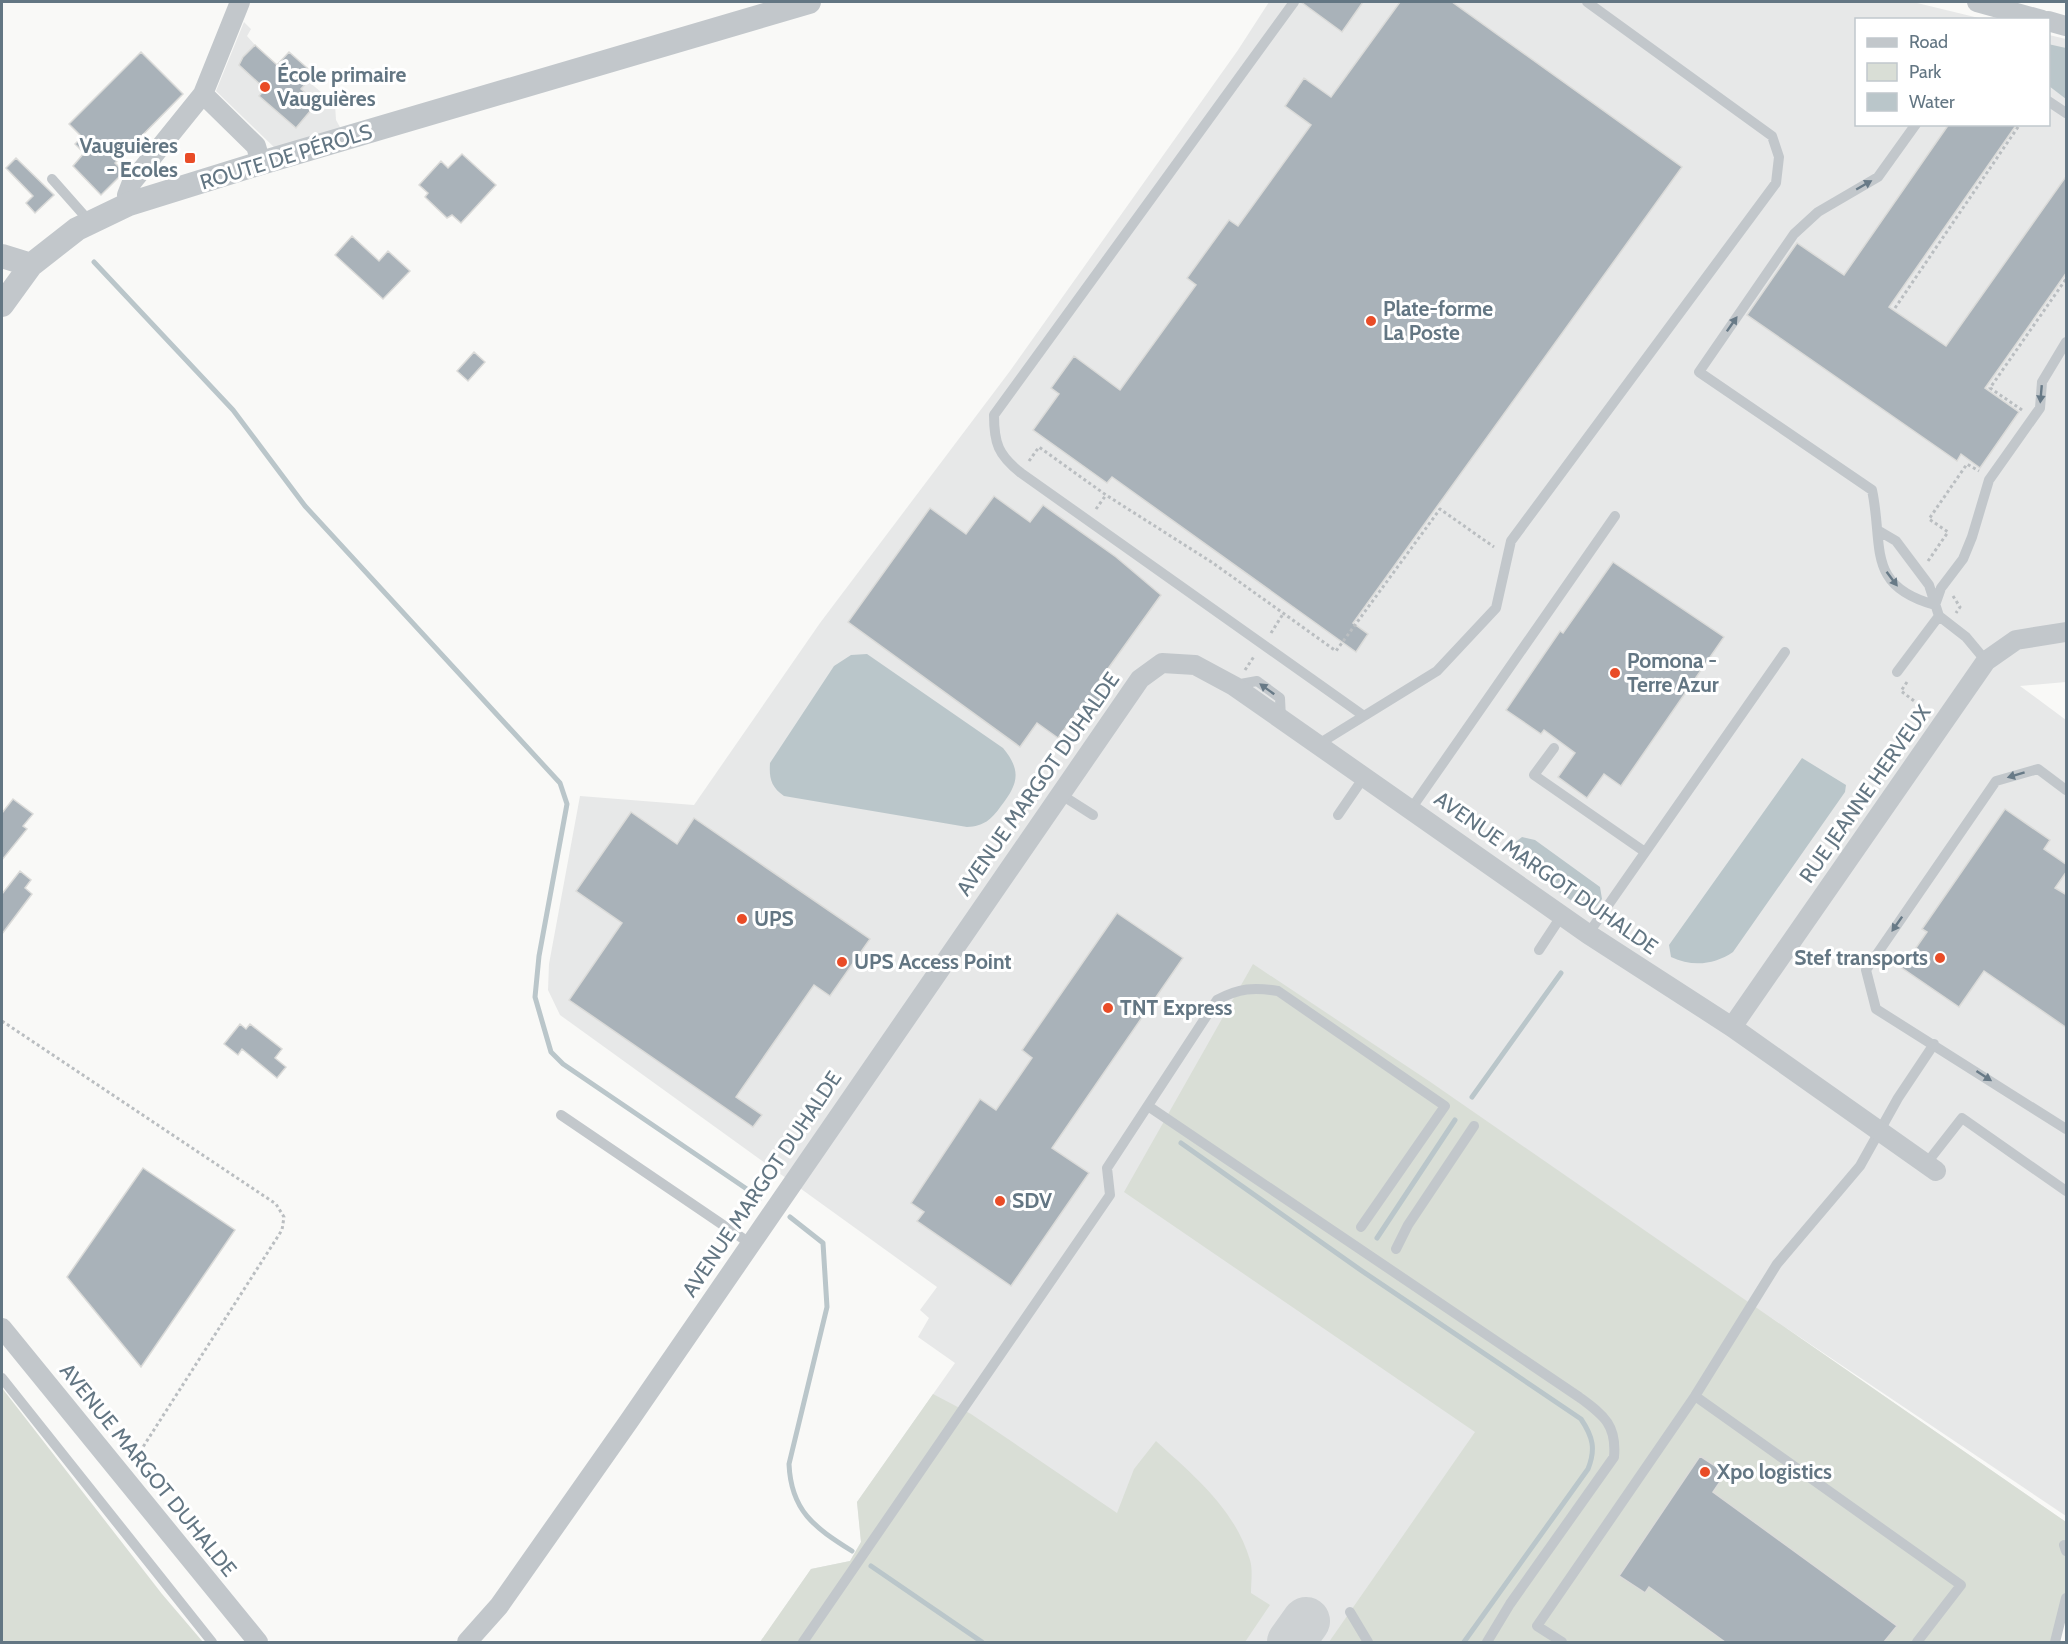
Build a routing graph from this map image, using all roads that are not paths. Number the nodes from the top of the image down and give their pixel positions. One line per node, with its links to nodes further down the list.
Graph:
1 (240, 2): 9 (street)
2 (809, 2): 13 (street, ROUTE DE PÉROLS)
3 (1294, 2): 28 (lane)
4 (1587, 2): 28 (lane)
5 (1977, 2): 6 (street)
6 (2035, 18)
7 (2050, 21): 8 (street)
8 (2067, 26)
9 (203, 94): 13 (street); 15 (street)
10 (2050, 102): 11 (lane)
11 (2067, 113)
12 (1915, 126): 22 (lane, one-way to 12)
13 (261, 163): 15 (street, ROUTE DE PÉROLS)
14 (52, 179): 16 (lane)
15 (129, 204): 16 (street, ROUTE DE PÉROLS)
16 (90, 222): 18 (street, ROUTE DE PÉROLS)
17 (2, 255): 18 (street)
18 (31, 266): 19 (street, ROUTE DE PÉROLS)
19 (2, 304)
20 (2067, 342): 23 (lane, one-way to 23)
21 (1615, 516): 34 (lane)
22 (1879, 531): 23 (lane); 23 (lane, one-way to 23)
23 (1937, 610): 26 (lane); 27 (lane)
24 (2067, 632): 26 (street, RUE JEANNE HERVEUX)
25 (1785, 652): 37 (lane)
26 (1986, 661): 41 (street, RUE JEANNE HERVEUX)
27 (1897, 672)
28 (1364, 716): 29 (lane)
29 (1317, 745): 31 (street, AVENUE MARGOT DUHALDE); 33 (street, AVENUE MARGOT DUHALDE)
30 (1554, 748): 37 (lane)
31 (1364, 777): 34 (street, AVENUE MARGOT DUHALDE); 36 (lane)
32 (2067, 790): 42 (lane, one-way to 42)
33 (1060, 794): 35 (lane); 51 (street, AVENUE MARGOT DUHALDE)
34 (1411, 809): 38 (street, AVENUE MARGOT DUHALDE)
35 (1093, 815)
36 (1338, 815)
37 (1645, 852): 39 (lane)
38 (1562, 915): 39 (street, AVENUE MARGOT DUHALDE); 40 (lane)
39 (1588, 934): 41 (street, AVENUE MARGOT DUHALDE)
40 (1539, 950)
41 (1732, 1027): 47 (street, AVENUE MARGOT DUHALDE)
42 (1934, 1044): 46 (lane, one-way to 46); 47 (lane)
43 (1148, 1106): 50 (lane); 61 (lane); 63 (lane)
44 (561, 1115): 51 (lane)
45 (1474, 1126): 52 (lane)
46 (2067, 1129)
47 (1880, 1130): 48 (street, AVENUE MARGOT DUHALDE); 55 (lane)
48 (1931, 1167): 49 (lane)
49 (2067, 1191)
50 (1361, 1227)
51 (751, 1244): 60 (street, AVENUE MARGOT DUHALDE)
52 (1396, 1249)
53 (2, 1328): 59 (street, AVENUE MARGOT DUHALDE)
54 (2, 1378): 58 (lane)
55 (1695, 1396): 64 (lane); 65 (lane)
56 (2067, 1598): 66 (lane)
57 (1350, 1612): 62 (lane)
58 (212, 1642)
59 (258, 1642)
60 (467, 1642)
61 (803, 1642)
62 (1368, 1642)
63 (1487, 1642)
64 (1562, 1642)
65 (1917, 1642)
66 (2055, 1642)

